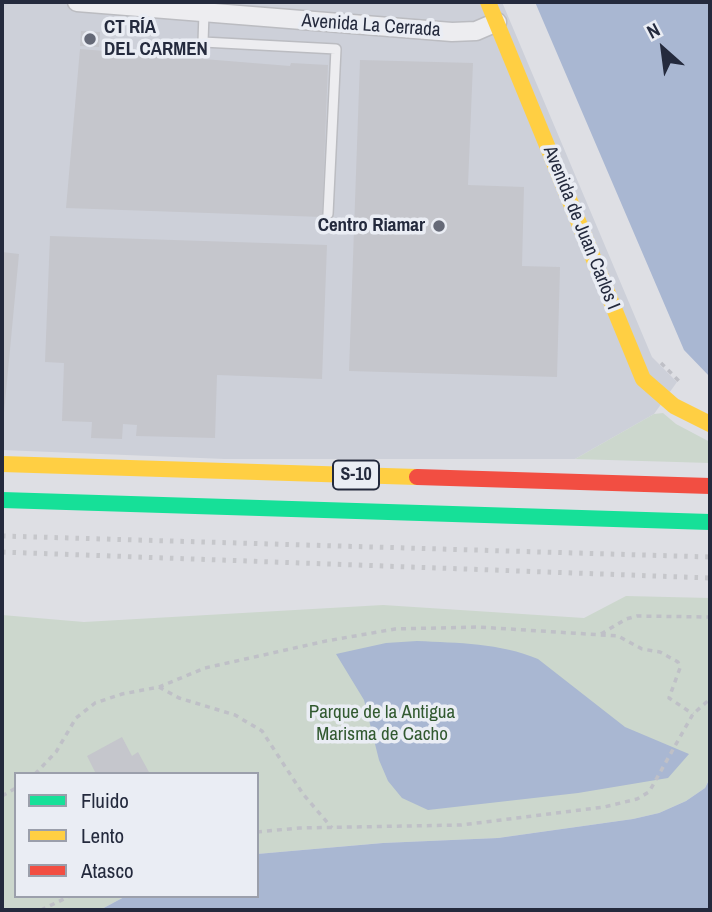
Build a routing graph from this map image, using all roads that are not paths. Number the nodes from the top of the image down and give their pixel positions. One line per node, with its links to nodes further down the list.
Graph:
1 (77, 2): 3 (street, Avenida La Cerrada)
2 (488, 2): 4 (main road, Avenida de Juan Carlos I)
3 (205, 13): 4 (street, Avenida La Cerrada); 5 (lane)
4 (497, 22): 6 (main road, Avenida de Juan Carlos I)
5 (328, 214)
6 (710, 424)
7 (2, 464): 8 (main road, S-10)
8 (710, 486)
9 (2, 500): 10 (main road, S-10)
10 (710, 522)

